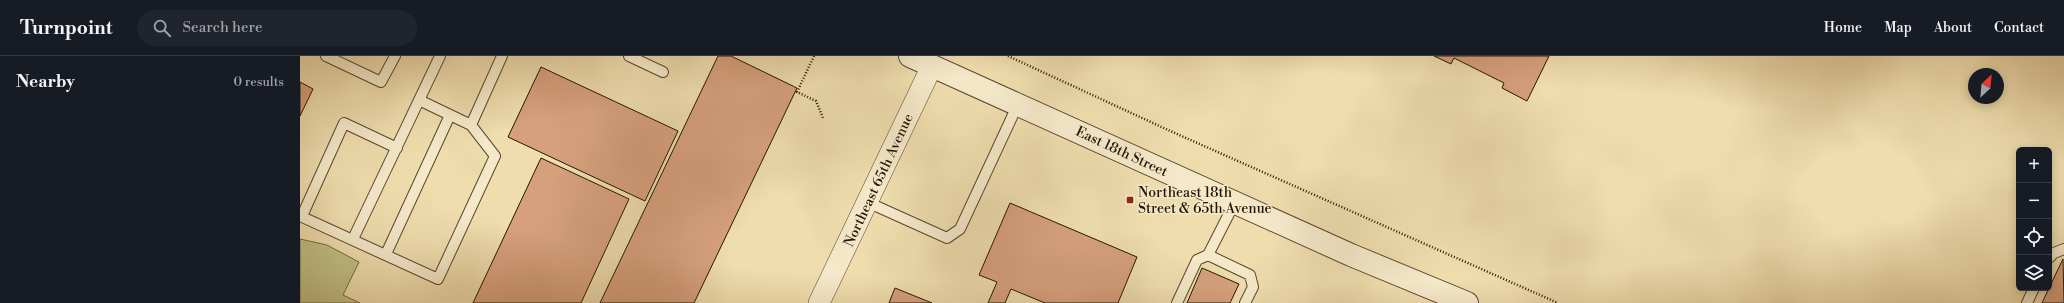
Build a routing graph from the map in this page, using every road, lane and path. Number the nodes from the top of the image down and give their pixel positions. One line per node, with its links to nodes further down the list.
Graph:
1 (326, 56): 2 (lane)
2 (395, 56)
3 (440, 56): 11 (lane)
4 (502, 56): 15 (lane)
5 (629, 56): 10 (lane)
6 (814, 56): 14 (path)
7 (910, 56): 9 (street, East 18th Street)
8 (1008, 56): 30 (path)
9 (934, 61): 12 (street, East 18th Street); 17 (street, Northeast 65th Avenue)
10 (663, 72)
11 (419, 100): 13 (lane); 16 (lane)
12 (1018, 104): 17 (lane); 18 (street, East 18th Street)
13 (450, 116): 15 (lane); 22 (lane)
14 (823, 118)
15 (471, 125): 22 (lane)
16 (397, 148): 19 (lane); 20 (lane)
17 (867, 202): 26 (street, Northeast 65th Avenue)
18 (1235, 202): 23 (lane); 29 (street, East 18th Street)
19 (301, 216): 20 (lane)
20 (353, 239): 22 (lane)
21 (2064, 249): 24 (lane)
22 (386, 254)
23 (1208, 255): 27 (lane); 28 (lane)
24 (2052, 255)
25 (2033, 291): 31 (lane)
26 (819, 303)
27 (1178, 303)
28 (1246, 303)
29 (1467, 303)
30 (1558, 303)
31 (2027, 303)

